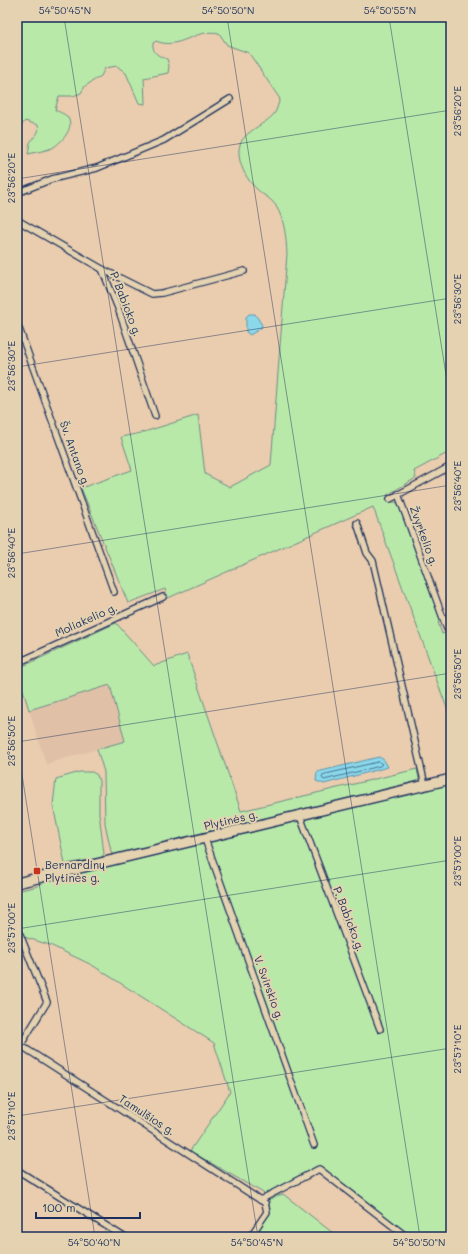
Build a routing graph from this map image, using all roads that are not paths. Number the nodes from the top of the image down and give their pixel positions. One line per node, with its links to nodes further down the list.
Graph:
1 (230, 99): 2 (street)
2 (17, 193)
3 (17, 220): 4 (street, P. Babicko g.)
4 (102, 269): 5 (street); 7 (street, P. Babicko g.)
5 (244, 271)
6 (17, 323): 12 (street, Šv. Antano g.)
7 (155, 416)
8 (451, 466): 9 (street)
9 (398, 494): 10 (street); 14 (street, Žvyrkelio g.)
10 (390, 499)
11 (357, 523): 18 (street)
12 (114, 592)
13 (163, 597): 16 (street, Moliakelio g.)
14 (447, 629)
15 (17, 649): 16 (street)
16 (19, 662)
17 (451, 779): 18 (main road, Plytinės g.)
18 (425, 785): 19 (main road, Plytinės g.)
19 (300, 816): 20 (main road, Plytinės g.); 23 (street, P. Babicko g.)
20 (205, 839): 21 (main road, Plytinės g.); 25 (street, V. Svirskio g.)
21 (17, 883)
22 (17, 927): 24 (street)
23 (380, 1029)
24 (18, 1046): 27 (street, Tamulšios g.)
25 (314, 1145)
26 (17, 1170): 28 (street)
27 (263, 1201): 29 (street); 30 (street)
28 (124, 1237)
29 (250, 1237)
30 (407, 1237)

